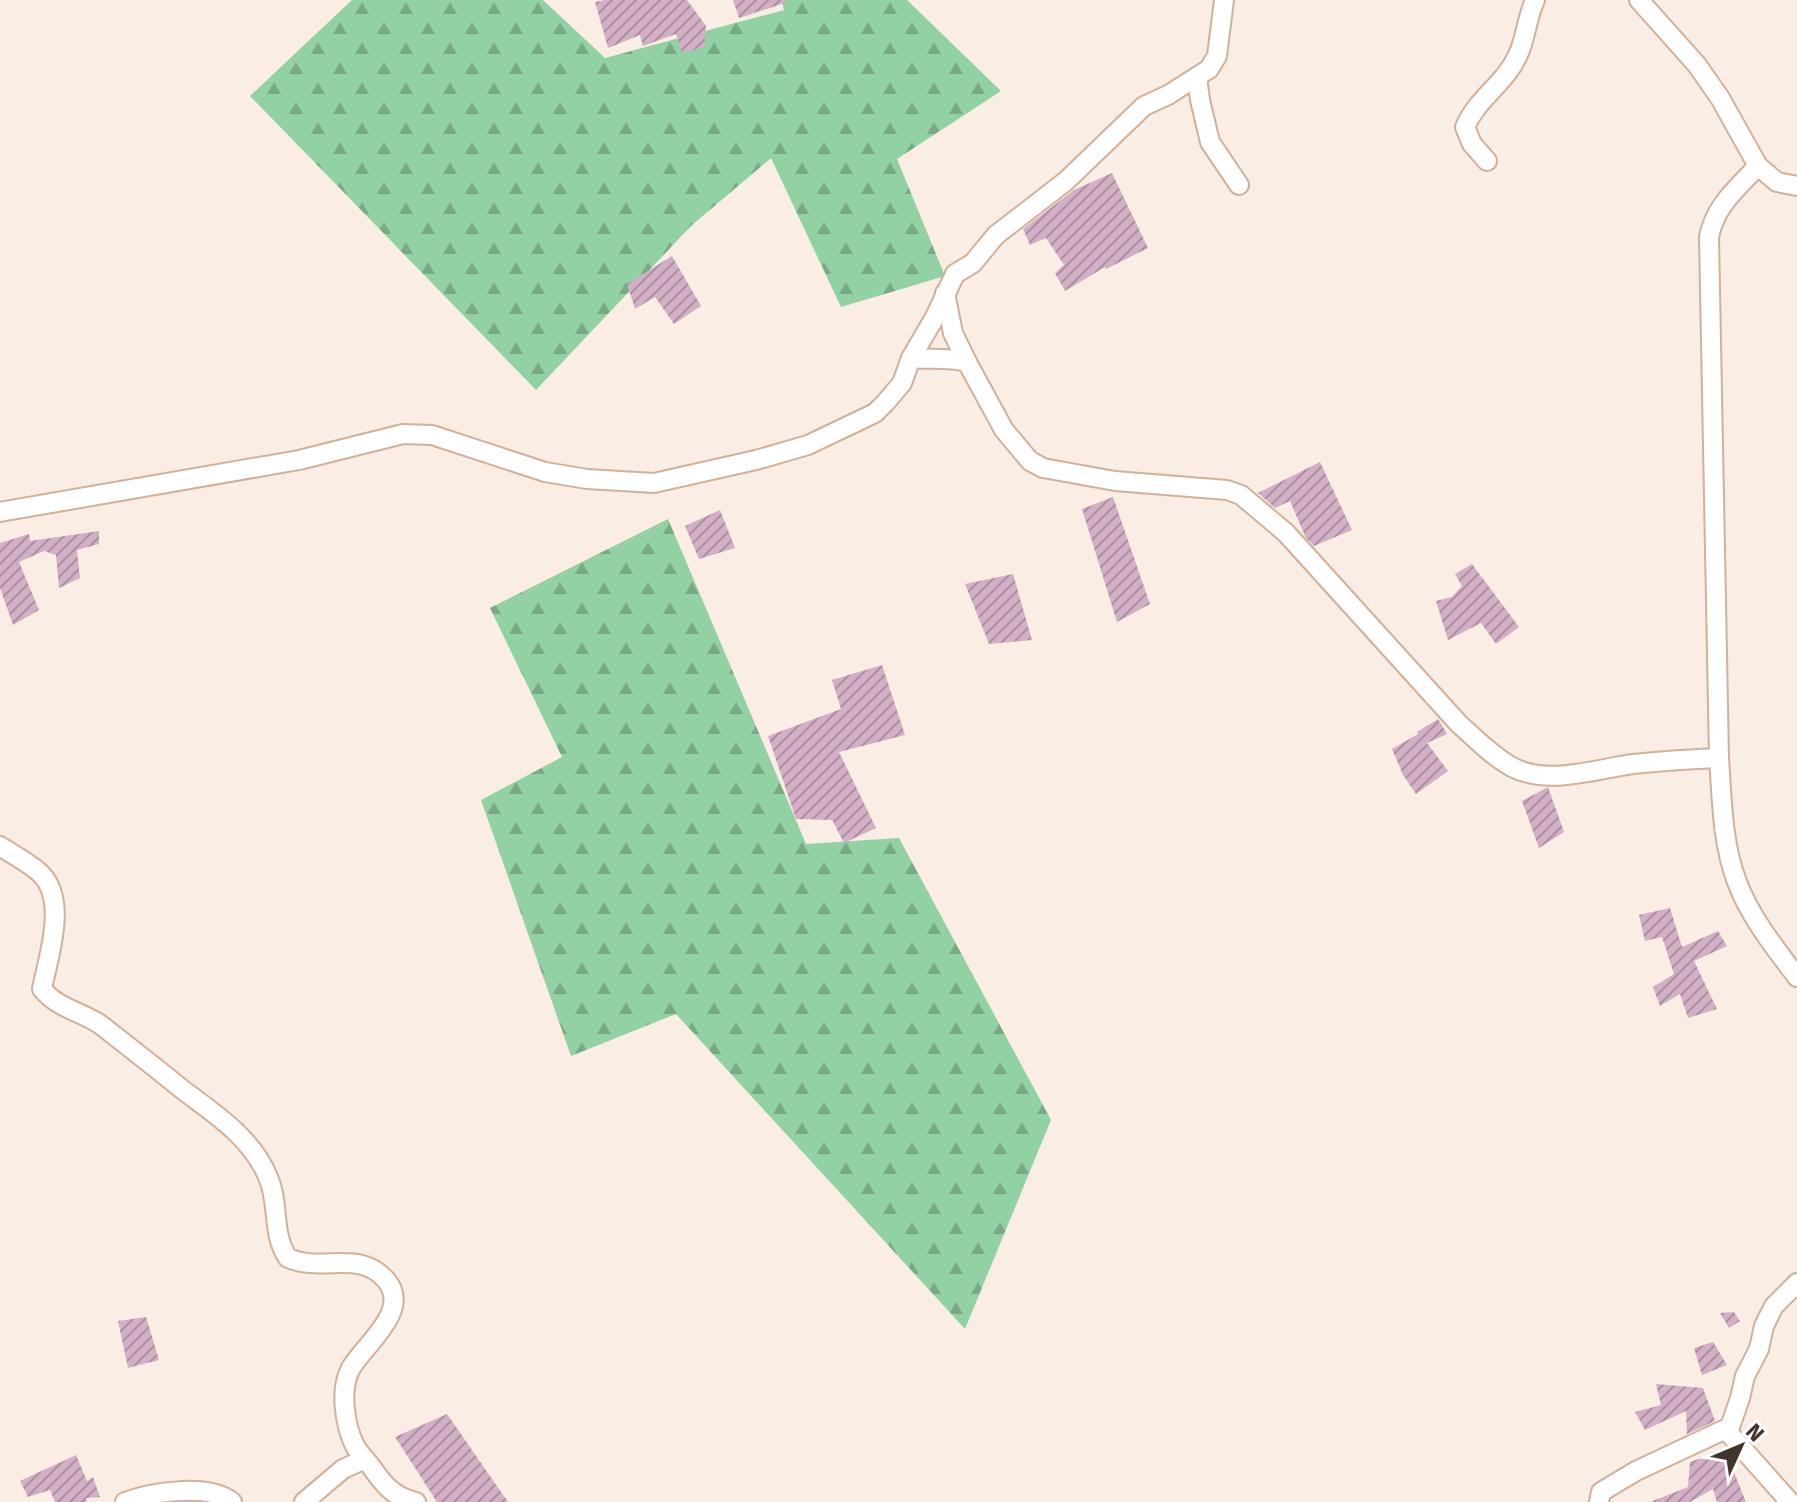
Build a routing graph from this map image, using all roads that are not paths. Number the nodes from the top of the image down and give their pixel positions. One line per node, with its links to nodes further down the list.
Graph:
1 (1224, 0): 4 (street)
2 (1535, 0): 5 (street)
3 (1639, 0): 6 (street)
4 (1197, 77): 7 (street); 9 (street)
5 (1487, 161)
6 (1758, 166): 8 (street); 13 (street)
7 (1239, 185)
8 (1797, 186)
9 (945, 293): 10 (street); 11 (street)
10 (911, 358): 11 (street); 12 (street)
11 (967, 362): 13 (street)
12 (0, 512)
13 (1719, 758): 15 (street)
14 (0, 846): 18 (street)
15 (1797, 977)
16 (1797, 1283): 17 (street)
17 (1726, 1430): 23 (street); 24 (street)
18 (365, 1459): 21 (street); 22 (street)
19 (125, 1502): 20 (street)
20 (232, 1502)
21 (304, 1502)
22 (416, 1502)
23 (1599, 1502)
24 (1790, 1502)

